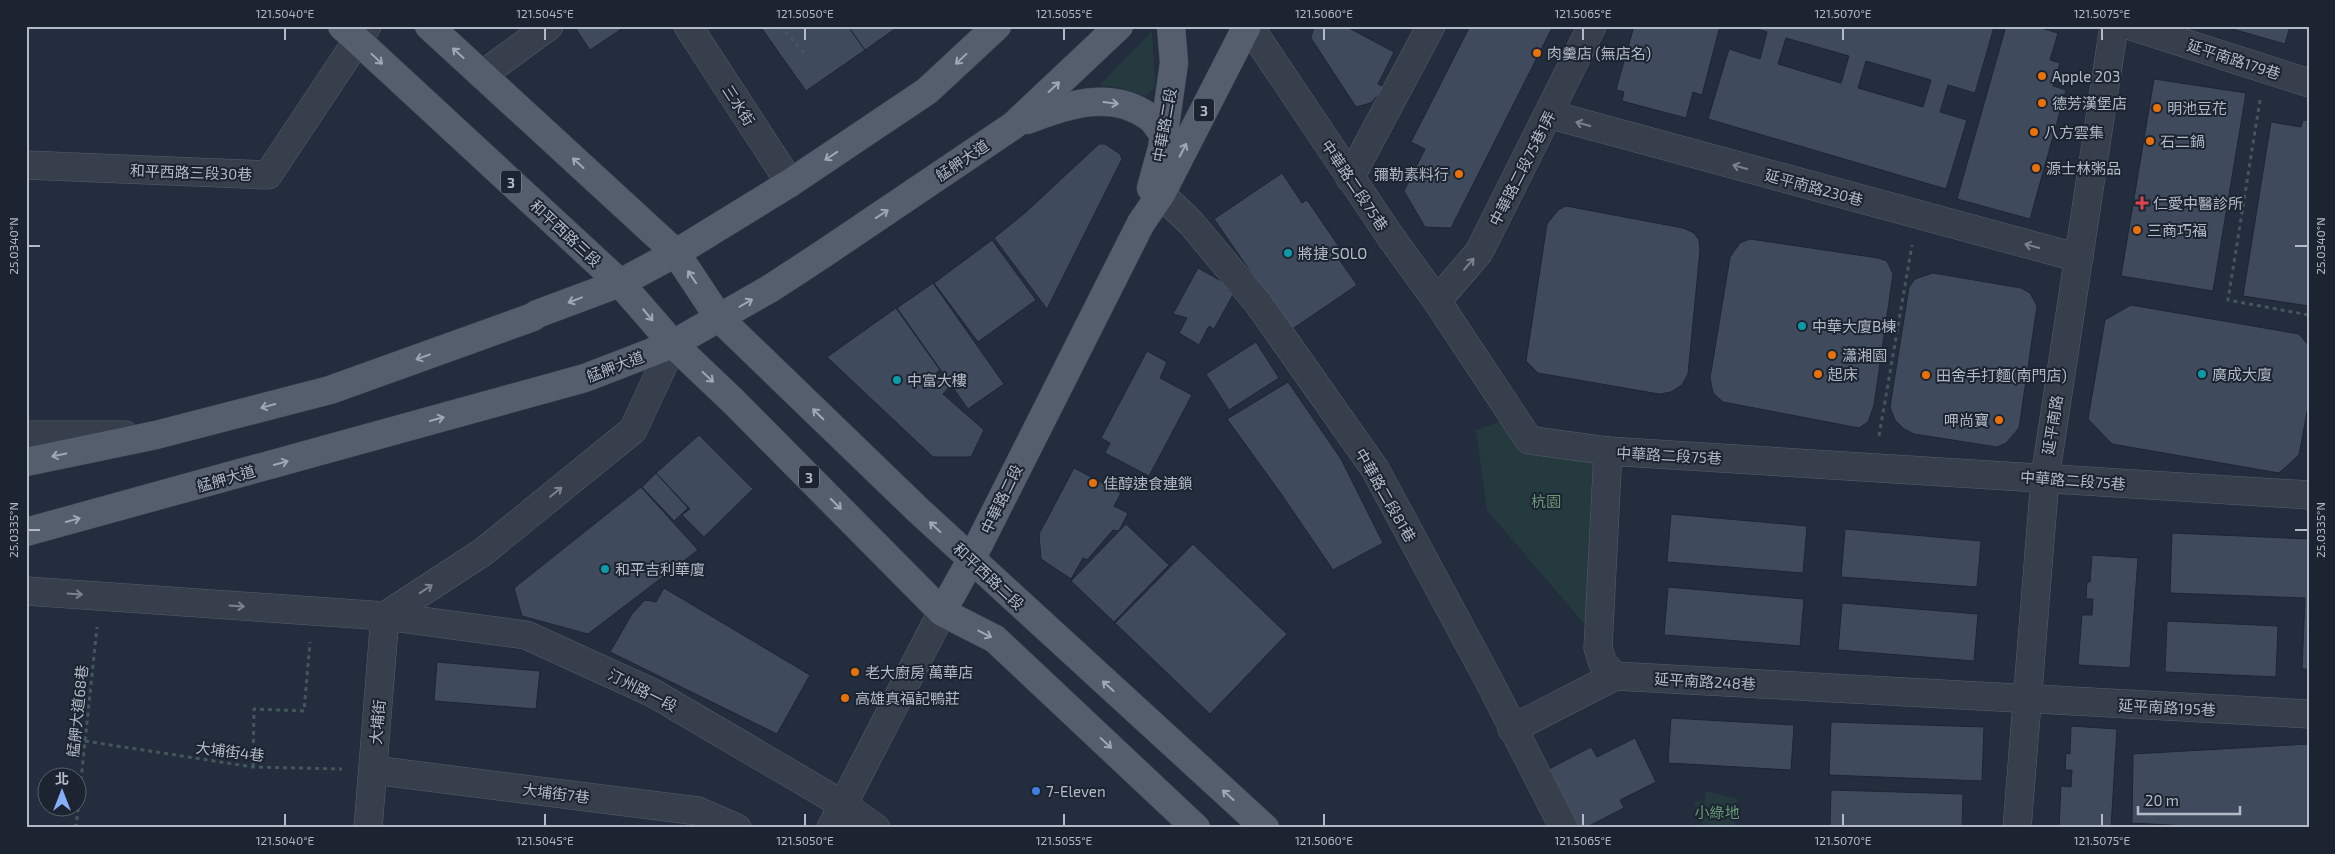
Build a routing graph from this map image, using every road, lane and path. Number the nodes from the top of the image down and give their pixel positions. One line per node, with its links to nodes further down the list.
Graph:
1 (429, 26): 16 (main road, one-way to 1)
2 (549, 26): 16 (street)
3 (688, 26): 23 (street, 三水街)
4 (780, 26): 14 (path)
5 (1119, 26): 19 (main road, 艋舺大道, one-way to 5)
6 (1171, 26): 20 (main road, 中華路二段 / 3)
7 (1248, 26): 22 (street, 中華路二段75巷); 24 (main road, 中華路二段 / 3, one-way to 7)
8 (1431, 26): 22 (street)
9 (1592, 26): 18 (street, 中華路二段75巷1弄)
10 (2114, 26): 28 (street, 延平南路)
11 (2131, 26): 15 (street, 延平南路179巷)
12 (988, 29): 23 (main road, one-way to 23)
13 (355, 31): 21 (street, 和平西路三段30巷); 29 (main road, 和平西路三段 / 3, one-way to 29)
14 (807, 56)
15 (2265, 70): 17 (street, 延平南路179巷); 31 (path)
16 (482, 75): 27 (main road, one-way to 16)
17 (2309, 83)
18 (1548, 114): 25 (street, 延平南路230巷, one-way to 18); 30 (street, 中華路二段75巷1弄, one-way to 18)
19 (1014, 125): 20 (main road, one-way to 20); 32 (main road, 艋舺大道, one-way to 19)
20 (1164, 136): 26 (main road, 中華路二段 / 3)
21 (26, 165)
22 (1350, 178): 30 (street, 中華路二段75巷)
23 (790, 183): 27 (main road)
24 (1161, 194): 26 (main road, 中華路二段 / 3); 51 (street, 中華路二段81巷)
25 (1918, 215): 28 (street, 延平南路230巷, one-way to 25); 38 (path)
26 (1141, 223): 42 (main road, 中華路二段 / 3)
27 (676, 254): 29 (main road); 32 (main road, one-way to 27)
28 (2079, 258): 39 (street, 延平南路)
29 (620, 282): 33 (main road, 和平西路三段 / 3, one-way to 33); 35 (main road, one-way to 35)
30 (1437, 301): 36 (street, 中華路二段75巷)
31 (2309, 315)
32 (719, 318): 33 (main road, 艋舺大道); 42 (main road, 和平西路二段, one-way to 32)
33 (673, 344): 41 (main road, 艋舺大道, one-way to 33); 46 (main road, 3, one-way to 46); 47 (street, one-way to 33)
34 (26, 435): 35 (street)
35 (156, 435): 37 (main road, one-way to 37)
36 (1608, 451): 38 (street, 中華路二段75巷); 48 (street)
37 (26, 462)
38 (1875, 467): 39 (street, 中華路二段75巷)
39 (2045, 478): 40 (street, 中華路二段75巷); 49 (street, 延平南路)
40 (2309, 495)
41 (26, 532)
42 (971, 560): 46 (main road, 中華路二段 / 3); 62 (main road, 和平西路二段, one-way to 42)
43 (26, 591): 44 (street, 汀州路一段, one-way to 44)
44 (102, 596): 45 (street, 汀州路一段, one-way to 45); 52 (path, 艋舺大道68巷)
45 (311, 611): 47 (street, 汀州路一段); 53 (path)
46 (942, 612): 55 (street, 中華路二段); 61 (main road, one-way to 61)
47 (385, 616): 54 (street, 大埔街); 55 (street, 汀州路一段)
48 (1615, 676): 49 (street, 延平南路248巷); 51 (street)
49 (2026, 699): 50 (street, 延平南路195巷); 64 (street, 延平南路)
50 (2309, 714)
51 (1512, 729): 63 (street, 中華路二段81巷)
52 (85, 741): 53 (path, 大埔街4巷); 56 (path, 艋舺大道68巷)
53 (253, 767): 54 (path, 大埔街4巷)
54 (373, 770): 57 (street, 大埔街); 58 (street, 大埔街7巷)
55 (842, 804): 59 (street, 中華路二段); 60 (street, 汀州路一段)
56 (76, 828)
57 (368, 828)
58 (737, 828)
59 (831, 828)
60 (876, 828)
61 (1196, 828)
62 (1265, 828)
63 (1564, 828)
64 (2017, 828)

